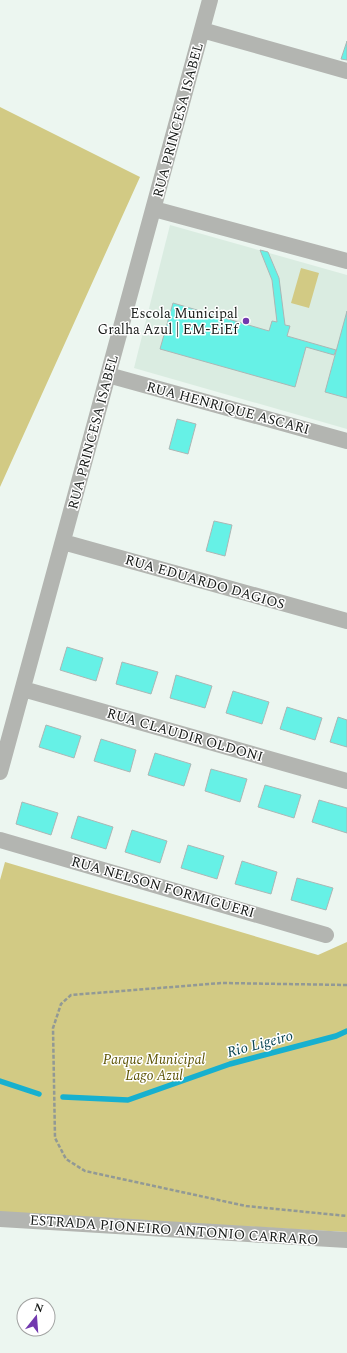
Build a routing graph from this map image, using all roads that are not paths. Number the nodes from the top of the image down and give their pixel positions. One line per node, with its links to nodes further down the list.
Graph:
1 (210, 0): 2 (street, RUA PRINCESA ISABEL)
2 (202, 30): 3 (street); 4 (street, RUA PRINCESA ISABEL)
3 (347, 71)
4 (154, 209): 5 (street); 6 (street, RUA PRINCESA ISABEL)
5 (347, 261)
6 (108, 375): 7 (street, RUA HENRIQUE ASCARI); 8 (street, RUA PRINCESA ISABEL)
7 (347, 441)
8 (63, 542): 9 (street, RUA EDUARDO DAGIOS); 10 (street, RUA PRINCESA ISABEL)
9 (347, 621)
10 (22, 689): 11 (street, RUA PRINCESA ISABEL); 12 (street, RUA CLAUDIR OLDONI)
11 (0, 772)
12 (347, 781)
13 (0, 840): 14 (street, RUA NELSON FORMIGUERI)
14 (326, 935)
15 (0, 1219): 16 (street, ESTRADA PIONEIRO ANTONIO CARRARO)
16 (347, 1240)

